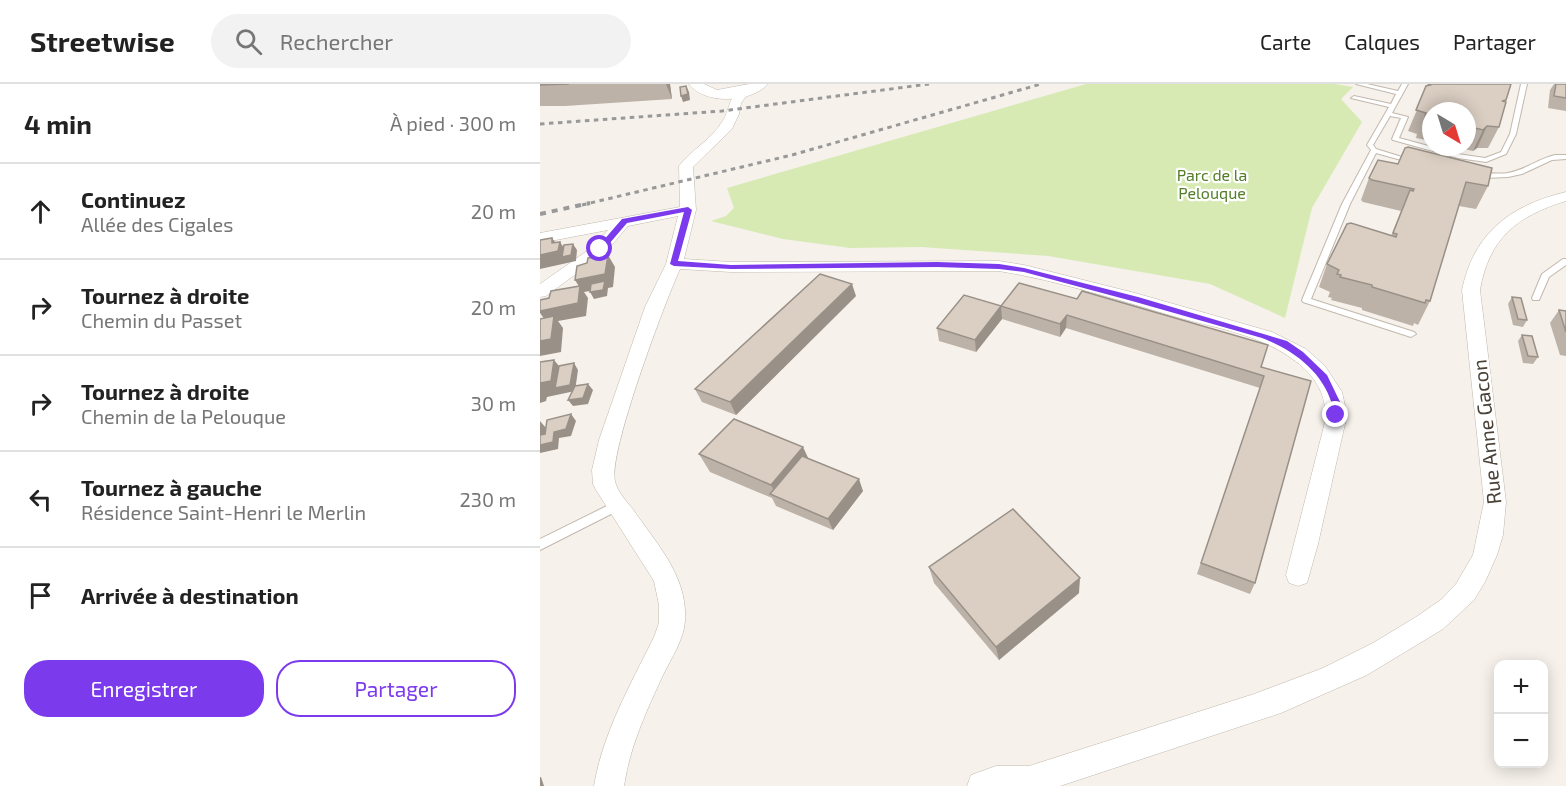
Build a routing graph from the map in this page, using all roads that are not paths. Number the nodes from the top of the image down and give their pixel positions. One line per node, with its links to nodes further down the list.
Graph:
1 (696, 84): 5 (street)
2 (1359, 84): 6 (lane)
3 (1405, 84): 6 (lane)
4 (1524, 84): 9 (lane)
5 (747, 91): 15 (street)
6 (1400, 93): 8 (lane)
7 (1354, 98): 8 (lane)
8 (1392, 106): 9 (lane)
9 (1387, 114): 10 (lane)
10 (1374, 150): 12 (lane); 22 (lane)
11 (1566, 157): 13 (lane)
12 (1425, 164)
13 (1469, 174)
14 (1566, 196): 26 (street, Rue Anne Gacon)
15 (688, 210): 16 (street); 19 (street)
16 (624, 221): 17 (street); 20 (street)
17 (540, 238)
18 (1566, 261): 21 (lane)
19 (674, 264): 23 (street); 25 (street)
20 (540, 292)
21 (1536, 298)
22 (1411, 334)
23 (617, 506): 24 (lane); 27 (street)
24 (540, 545)
25 (1298, 575)
26 (1026, 784): 28 (street, Rue Anne Gacon)
27 (609, 786)
28 (982, 786)

